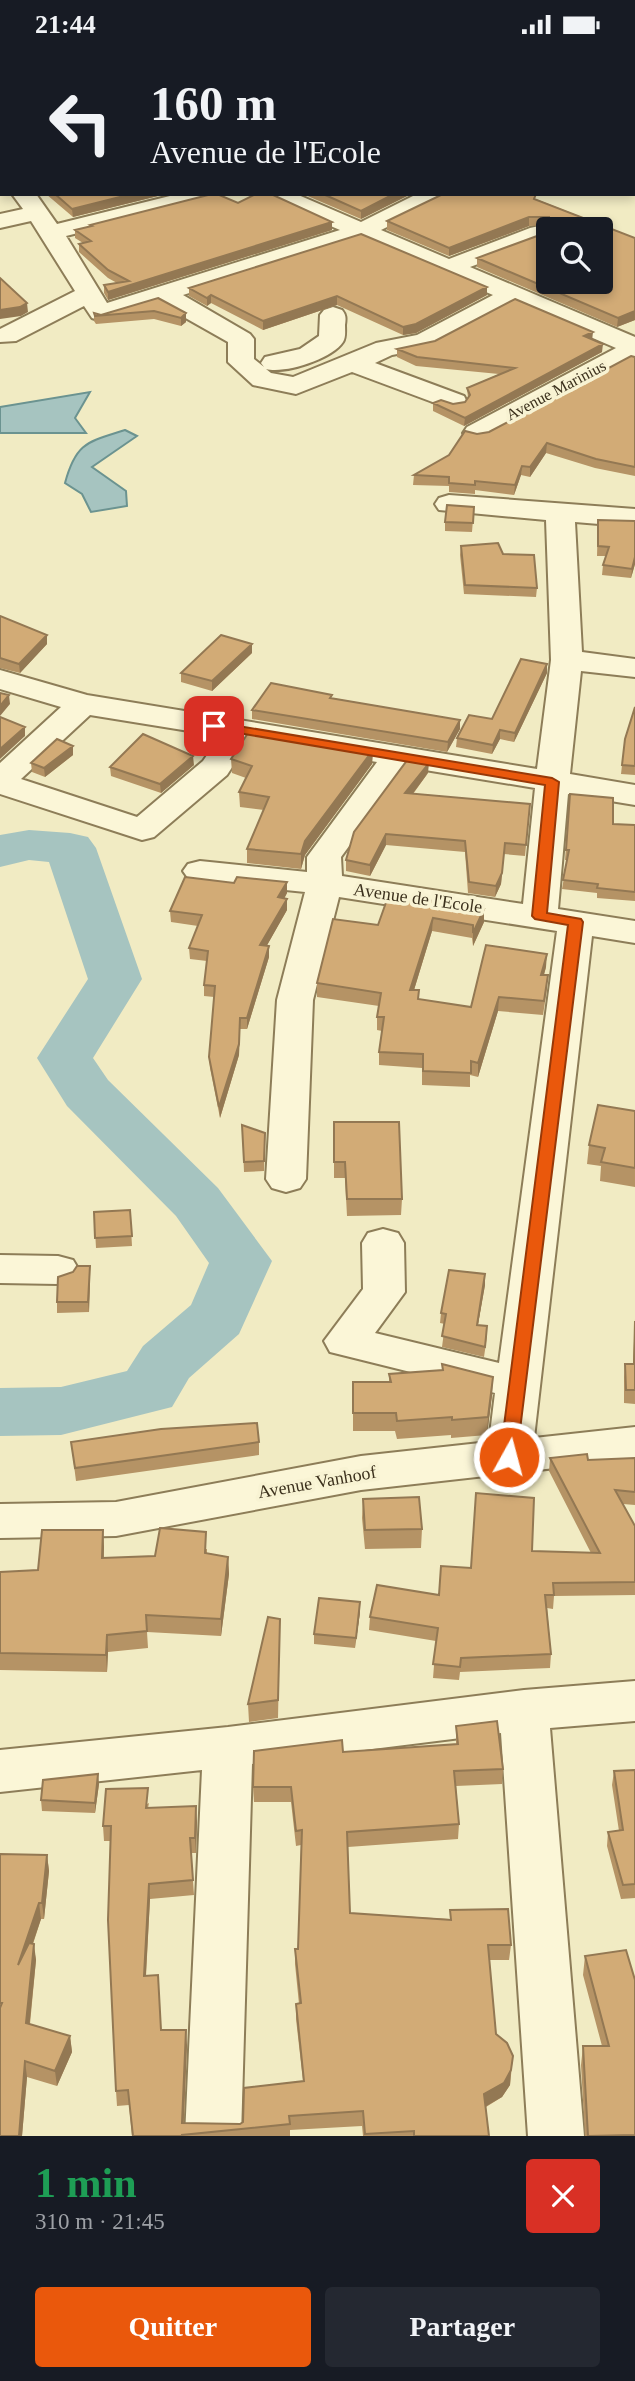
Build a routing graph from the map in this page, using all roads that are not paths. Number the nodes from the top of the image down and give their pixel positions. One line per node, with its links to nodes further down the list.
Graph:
1 (199, 196): 4 (street)
2 (280, 196): 6 (street)
3 (432, 196): 6 (street)
4 (38, 213): 5 (street); 10 (street)
5 (0, 221)
6 (361, 231): 8 (street); 12 (street)
7 (536, 234): 8 (street)
8 (449, 267): 11 (street)
9 (536, 281): 11 (street)
10 (89, 293): 12 (street); 14 (street)
11 (511, 293): 15 (street); 17 (street)
12 (162, 294): 16 (street)
13 (333, 315): 16 (street)
14 (7, 336)
15 (635, 347): 19 (street, Avenue Marinius)
16 (241, 362): 17 (street)
17 (352, 363): 18 (street)
18 (454, 402)
19 (477, 433)
20 (449, 504): 21 (street)
21 (560, 513): 22 (street); 23 (street)
22 (635, 518)
23 (567, 660): 24 (street); 30 (street)
24 (635, 668)
25 (0, 679): 26 (street)
26 (83, 703): 27 (street); 29 (street)
27 (240, 730): 28 (street); 29 (street)
28 (397, 757): 30 (street); 33 (street)
29 (0, 782)
30 (552, 782): 31 (street); 34 (street)
31 (635, 795)
32 (200, 871): 33 (street, Avenue de l'Ecole)
33 (325, 884): 34 (street, Avenue de l'Ecole); 36 (street)
34 (558, 919): 35 (street, Avenue de l'Ecole); 40 (street)
35 (635, 932)
36 (286, 1179)
37 (383, 1243): 40 (street)
38 (0, 1269): 39 (street)
39 (58, 1270)
40 (518, 1383): 42 (street)
41 (635, 1443): 42 (street, Avenue Vanhoof)
42 (509, 1457): 43 (street, Avenue Vanhoof)
43 (0, 1521)
44 (635, 1700): 45 (street)
45 (524, 1710): 46 (street); 49 (street)
46 (228, 1747): 47 (street); 48 (street)
47 (0, 1771)
48 (213, 2136)
49 (556, 2136)

